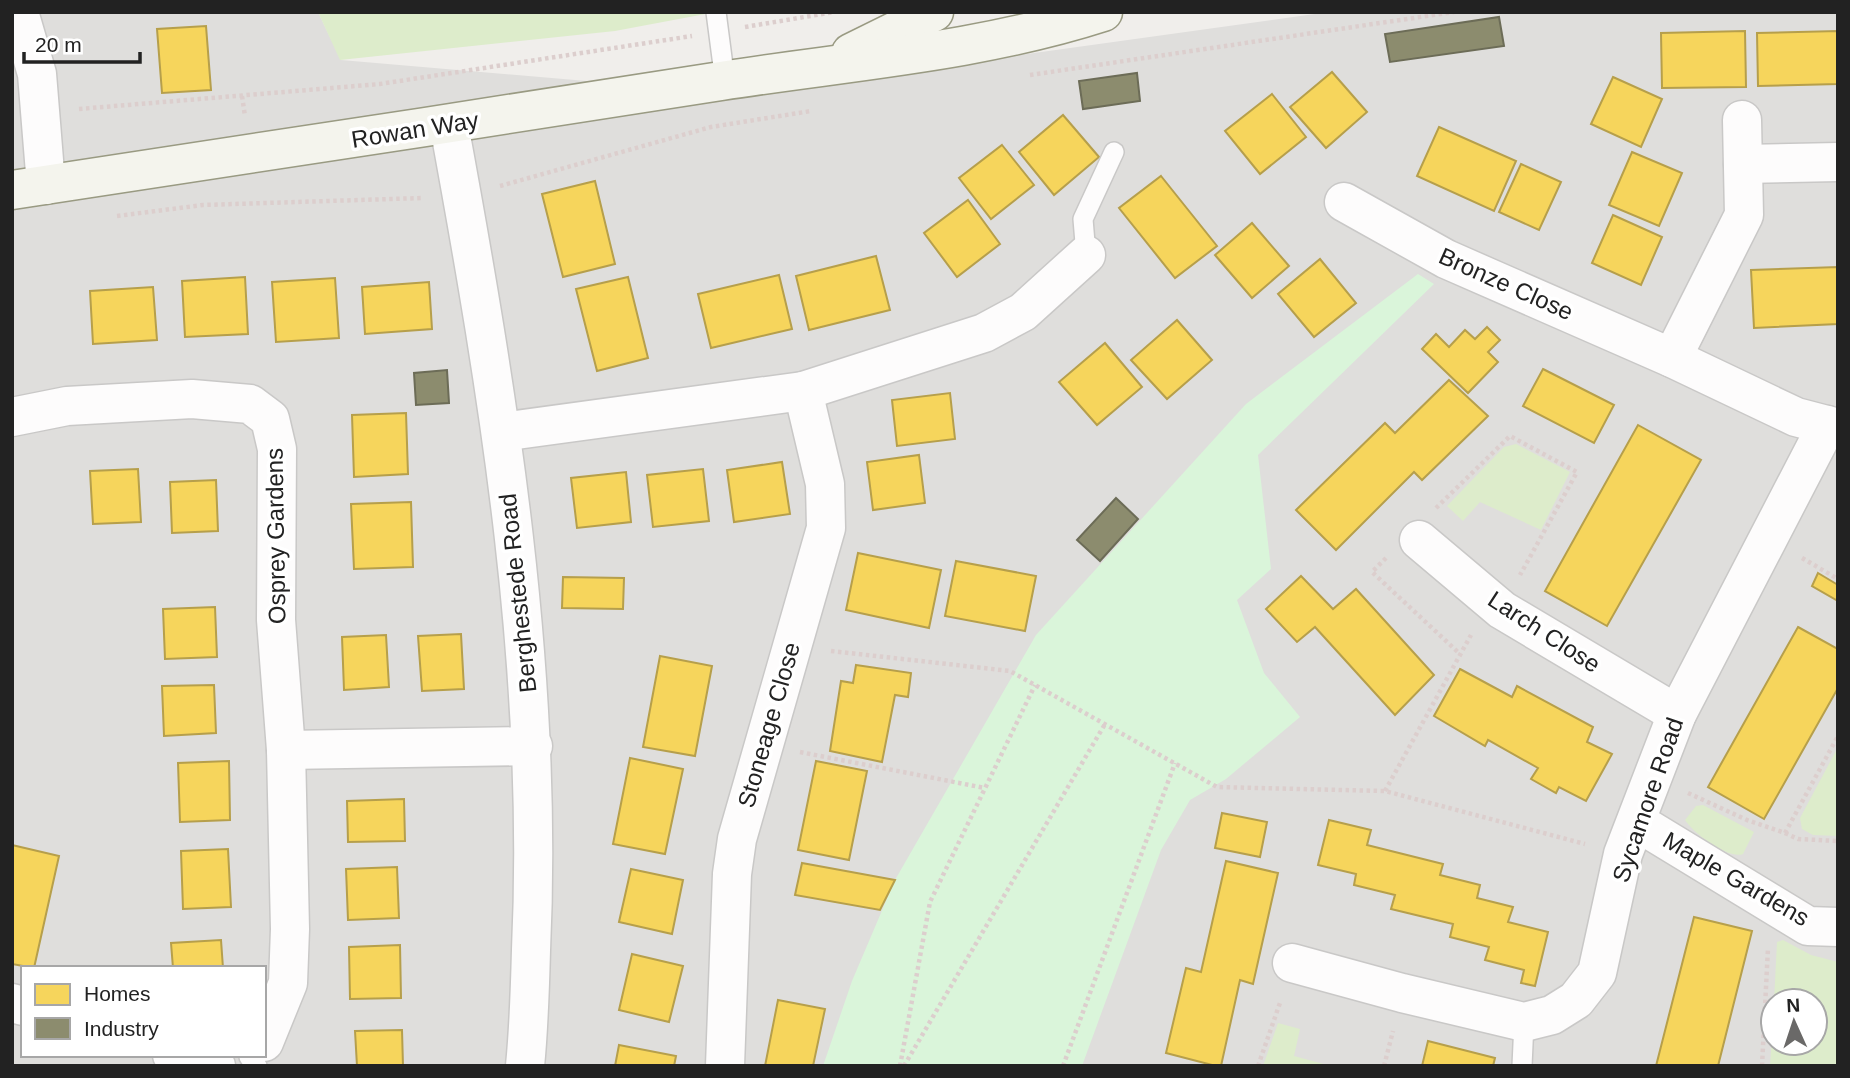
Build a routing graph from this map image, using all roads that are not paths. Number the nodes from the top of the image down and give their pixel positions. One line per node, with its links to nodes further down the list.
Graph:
1 (19, 12): 12 (street)
2 (934, 12): 5 (street, Rowan Way)
3 (1103, 12): 5 (street, Rowan Way)
4 (717, 22): 6 (lane)
5 (817, 68): 6 (street, Rowan Way)
6 (725, 81): 8 (street, Rowan Way)
7 (1742, 120): 11 (street)
8 (449, 125): 12 (street, Rowan Way); 19 (street, Berghestede Road)
9 (1114, 152): 14 (lane)
10 (1838, 162): 11 (street)
11 (1743, 164): 15 (street)
12 (29, 187)
13 (1344, 202): 15 (street, Bronze Close)
14 (1086, 255): 16 (street)
15 (1672, 358): 18 (street, Bronze Close)
16 (803, 391): 19 (street); 32 (street, Stoneage Close)
17 (12, 417): 23 (street, Osprey Gardens)
18 (1832, 426): 21 (street, Sycamore Road)
19 (500, 432): 22 (street, Berghestede Road)
20 (1415, 536): 21 (street, Larch Close)
21 (1677, 714): 24 (street, Sycamore Road)
22 (533, 746): 23 (street); 31 (street, Berghestede Road)
23 (286, 750): 27 (street, Osprey Gardens)
24 (1642, 838): 25 (street, Maple Gardens); 28 (street, Sycamore Road)
25 (1838, 927)
26 (1292, 962): 28 (street, Sycamore Road)
27 (266, 1020)
28 (1524, 1021): 33 (lane)
29 (208, 1057): 30 (street, Osprey Gardens)
30 (243, 1059)
31 (525, 1066)
32 (725, 1066)
33 (1522, 1066)

